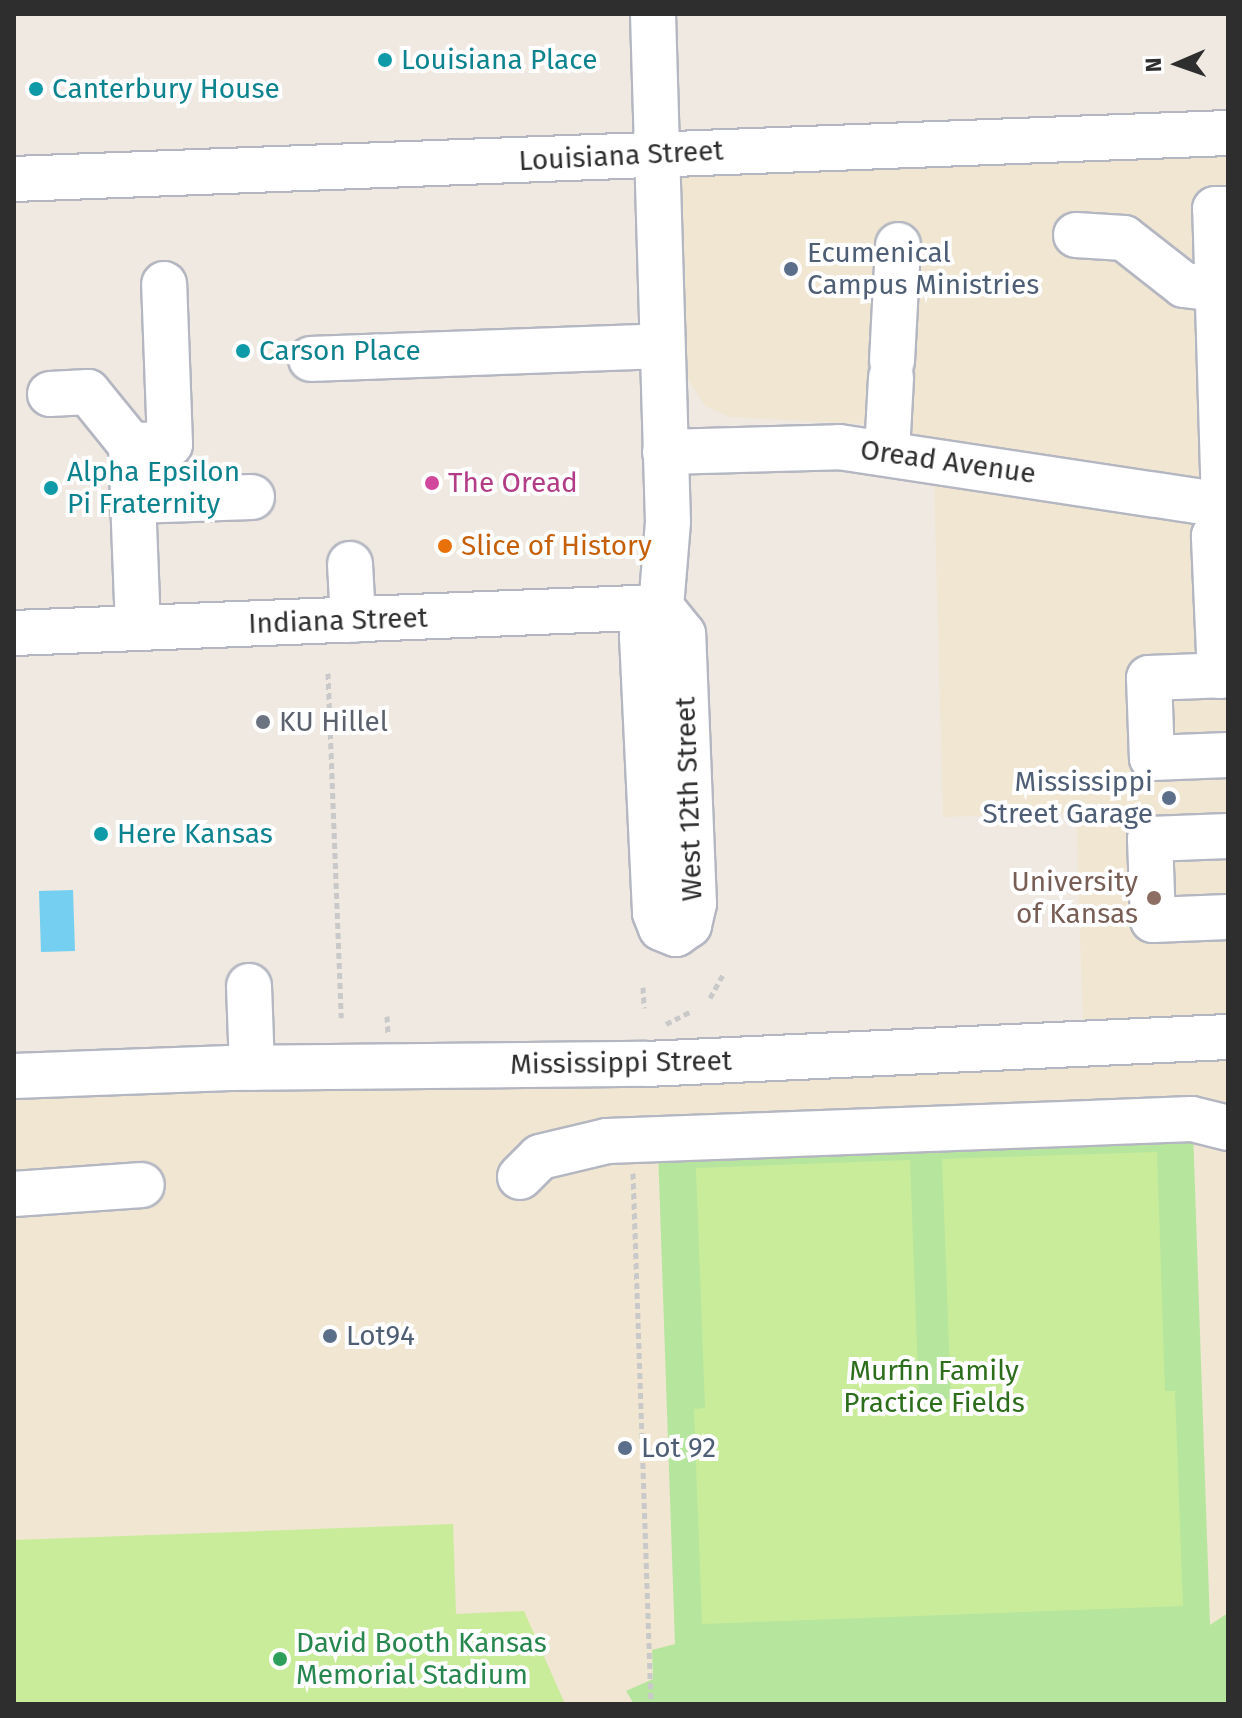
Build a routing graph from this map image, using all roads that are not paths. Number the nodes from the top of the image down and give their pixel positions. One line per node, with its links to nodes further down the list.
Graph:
1 (653, 14): 3 (street, West 12th Street)
2 (1228, 133): 3 (street, Louisiana Street)
3 (656, 155): 4 (street, Louisiana Street); 10 (street, West 12th Street)
4 (14, 179)
5 (1228, 209): 9 (street)
6 (1076, 235): 9 (street)
7 (898, 245): 15 (street)
8 (164, 284): 13 (street)
9 (1218, 289): 18 (street)
10 (661, 346): 11 (street); 14 (street, West 12th Street)
11 (311, 359)
12 (50, 394): 13 (street)
13 (131, 445): 17 (street)
14 (665, 452): 15 (street, Oread Avenue); 20 (street, West 12th Street)
15 (887, 452): 18 (street, Oread Avenue)
16 (252, 497): 17 (street)
17 (134, 501): 22 (street)
18 (1227, 507): 24 (street)
19 (340, 565): 21 (street)
20 (661, 607): 20 (street, West 12th Street); 21 (street, Indiana Street)
21 (343, 620): 22 (street, Indiana Street)
22 (138, 628): 23 (street, Indiana Street)
23 (14, 633)
24 (1224, 676): 25 (street)
25 (1228, 755)
26 (1228, 836): 27 (street)
27 (1228, 917)
28 (249, 986): 30 (street)
29 (1228, 1037): 30 (street, Mississippi Street)
30 (252, 1068): 31 (street, Mississippi Street)
31 (14, 1076)
32 (1228, 1128): 33 (street)
33 (520, 1177)
34 (142, 1185): 35 (street)
35 (14, 1194)

